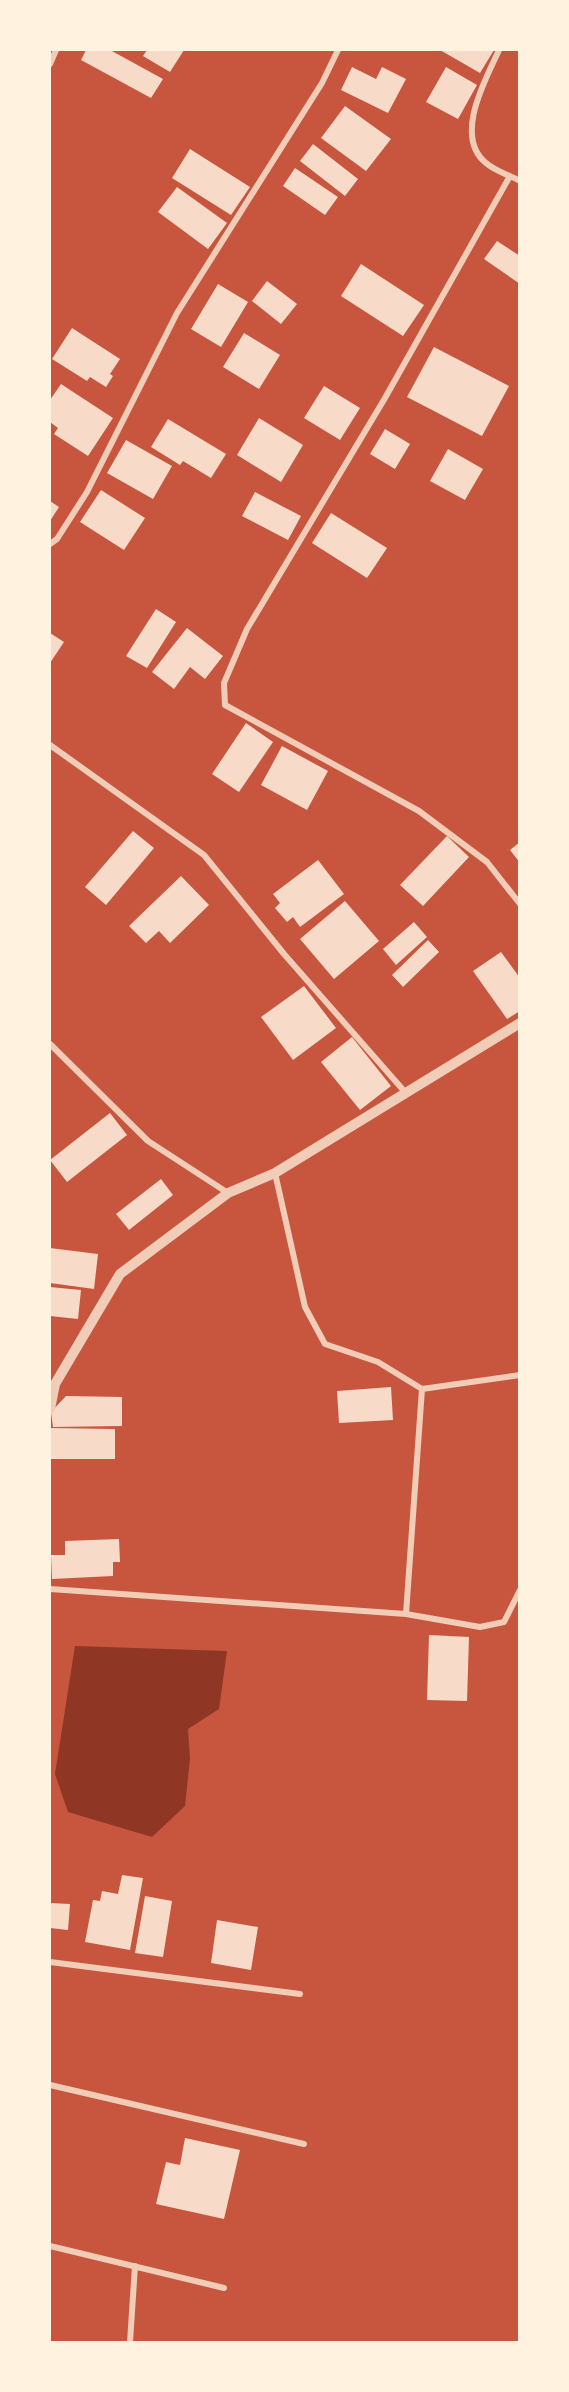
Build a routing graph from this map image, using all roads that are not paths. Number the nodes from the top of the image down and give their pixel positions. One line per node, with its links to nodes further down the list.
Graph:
1 (56, 50): 4 (street)
2 (338, 50): 7 (street)
3 (500, 50): 5 (street)
4 (50, 64)
5 (510, 176): 6 (street); 9 (street)
6 (519, 181)
7 (50, 544)
8 (50, 746): 12 (street)
9 (519, 904)
10 (519, 1023): 12 (street)
11 (50, 1044): 14 (street)
12 (405, 1092): 13 (street)
13 (275, 1173): 14 (street); 16 (street)
14 (228, 1193): 17 (street)
15 (519, 1375): 16 (street)
16 (422, 1389): 20 (street)
17 (50, 1409)
18 (50, 1589): 20 (street)
19 (519, 1590): 20 (street)
20 (406, 1614)
21 (50, 1962): 22 (street)
22 (300, 1994)
23 (50, 2085): 24 (street)
24 (304, 2144)
25 (50, 2246): 26 (street)
26 (135, 2266): 27 (street); 28 (street)
27 (224, 2288)
28 (129, 2343)

